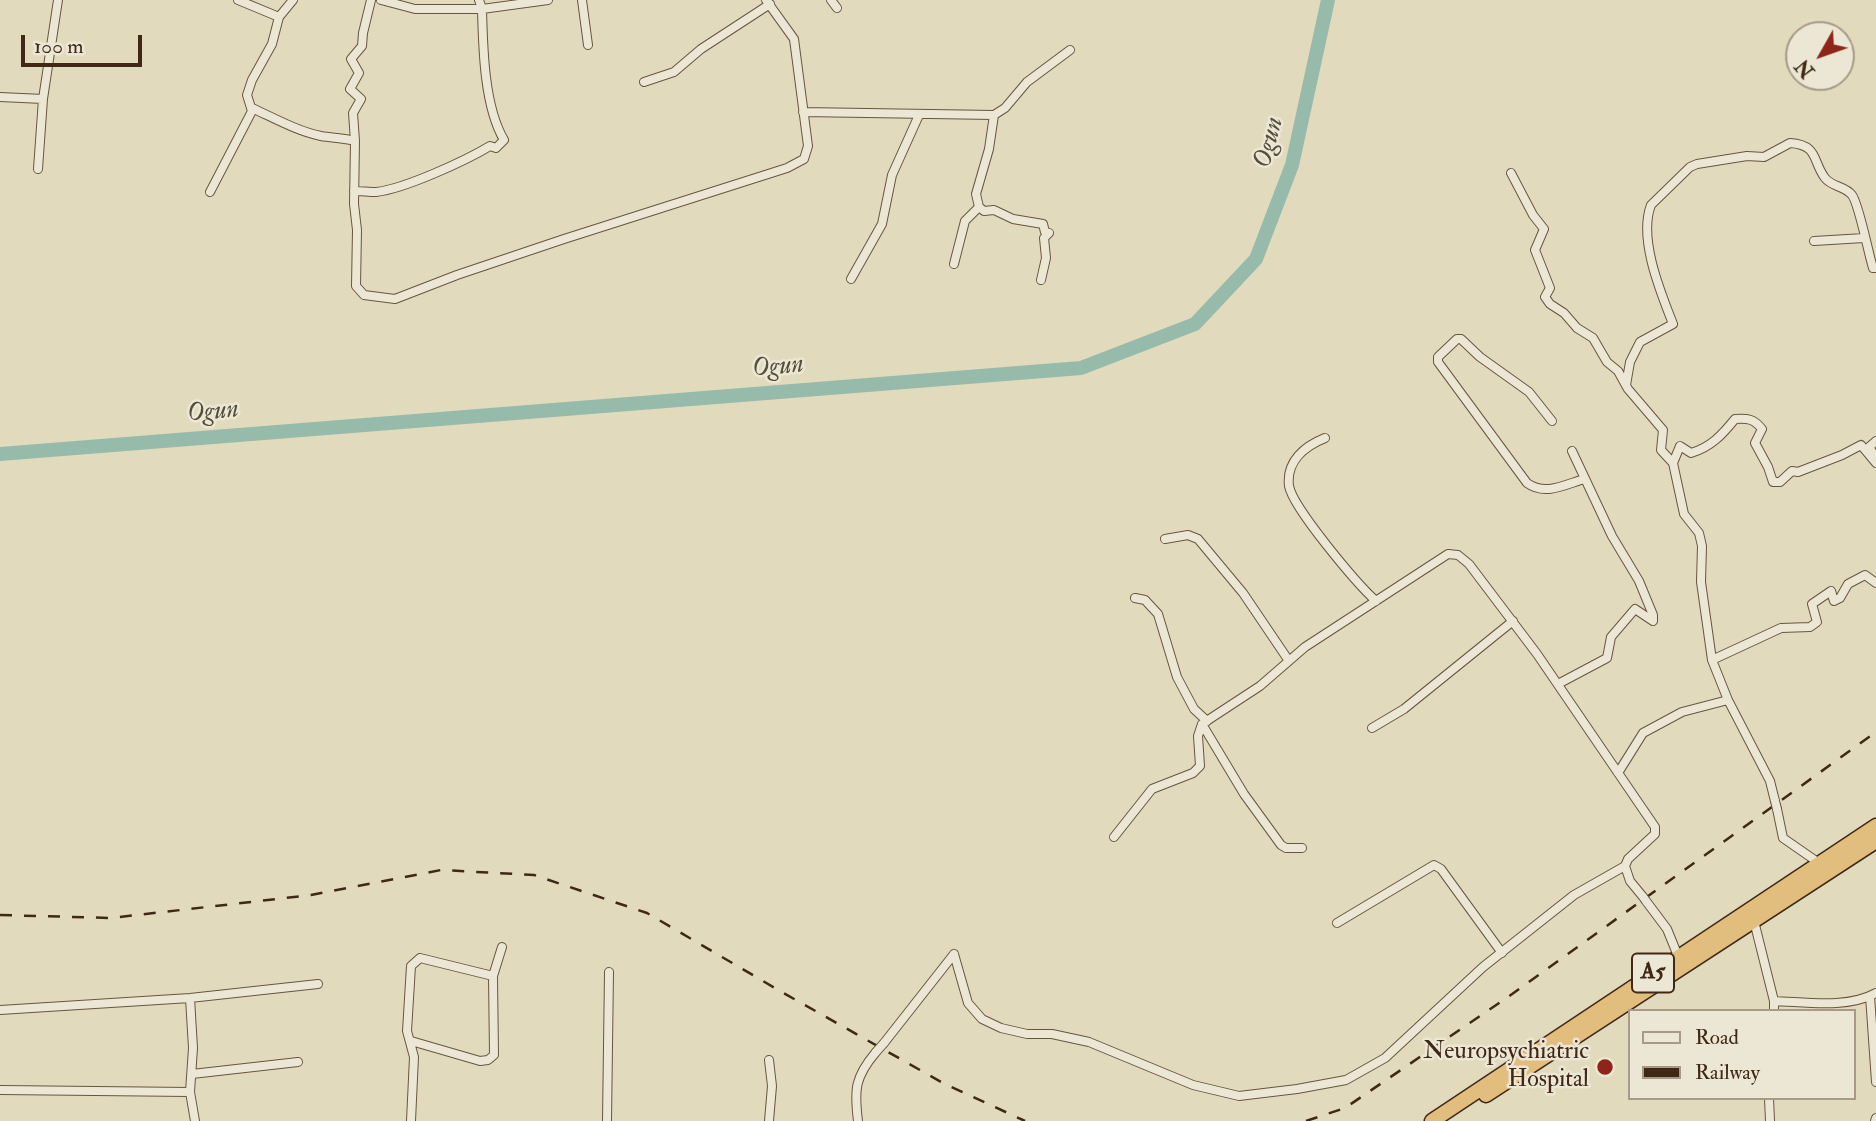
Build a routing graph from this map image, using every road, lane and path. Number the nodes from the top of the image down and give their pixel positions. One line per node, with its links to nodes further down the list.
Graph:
1 (58, 0): 17 (street)
2 (238, 0): 12 (street)
3 (293, 0): 12 (street)
4 (371, 0): 22 (street)
5 (380, 0): 10 (street)
6 (548, 0): 10 (street)
7 (582, 0): 13 (street)
8 (831, 0): 11 (street)
9 (768, 2): 15 (street); 19 (street)
10 (481, 4): 25 (street)
11 (837, 8)
12 (279, 17): 18 (street)
13 (588, 45)
14 (1070, 50): 21 (street)
15 (644, 82)
16 (0, 97): 17 (street)
17 (43, 99): 23 (street)
18 (252, 111): 22 (street); 26 (street)
19 (803, 112): 20 (street); 25 (street)
20 (919, 115): 21 (street); 32 (street)
21 (994, 115): 27 (street)
22 (355, 141): 25 (street)
23 (38, 169)
24 (1511, 173): 34 (street)
25 (354, 191)
26 (209, 192)
27 (979, 207): 30 (street); 33 (street)
28 (1864, 238): 29 (street); 31 (street); 34 (street)
29 (1814, 241)
30 (954, 264)
31 (1876, 268)
32 (851, 279)
33 (1041, 280)
34 (1626, 385): 40 (street)
35 (1552, 421): 41 (street)
36 (1325, 438): 45 (street)
37 (1876, 440): 39 (street)
38 (1572, 451): 41 (street)
39 (1876, 461): 40 (street)
40 (1673, 463): 47 (street)
41 (1584, 480): 49 (street)
42 (1165, 538): 48 (street)
43 (1876, 583): 47 (street)
44 (1135, 598): 51 (street)
45 (1376, 601): 46 (street); 48 (street)
46 (1513, 621): 49 (street); 52 (street)
47 (1712, 660): 50 (street)
48 (1289, 661): 51 (street)
49 (1558, 684): 53 (street)
50 (1728, 700): 53 (street); 58 (street)
51 (1205, 722): 55 (street); 57 (street)
52 (1372, 728)
53 (1618, 773): 59 (street)
54 (1876, 826): 58 (highway, A5)
55 (1114, 837)
56 (1876, 841): 60 (highway, A5)
57 (1302, 848)
58 (1819, 863): 64 (highway, A5)
59 (1625, 866): 63 (street); 64 (street)
60 (1754, 921): 70 (street); 87 (highway, A5)
61 (1337, 923): 63 (street)
62 (502, 947): 66 (street)
63 (1502, 953): 85 (street, bridge)
64 (1678, 956): 86 (highway, A5)
65 (609, 972): 83 (street)
66 (493, 976): 73 (street); 73 (street)
67 (318, 984): 69 (street)
68 (1873, 995): 70 (street); 77 (street)
69 (190, 998): 72 (street); 76 (street)
70 (1774, 1001): 71 (street)
71 (1774, 1009)
72 (0, 1010)
73 (411, 1041): 82 (street)
74 (769, 1060): 84 (street)
75 (298, 1062): 76 (street)
76 (192, 1074): 79 (street)
77 (1876, 1082)
78 (0, 1090): 79 (street)
79 (190, 1091): 81 (street)
80 (1769, 1100): 88 (street)
81 (195, 1121)
82 (411, 1121)
83 (607, 1121)
84 (769, 1121)
85 (858, 1121)
86 (1432, 1121)
87 (1447, 1121)
88 (1770, 1121)

